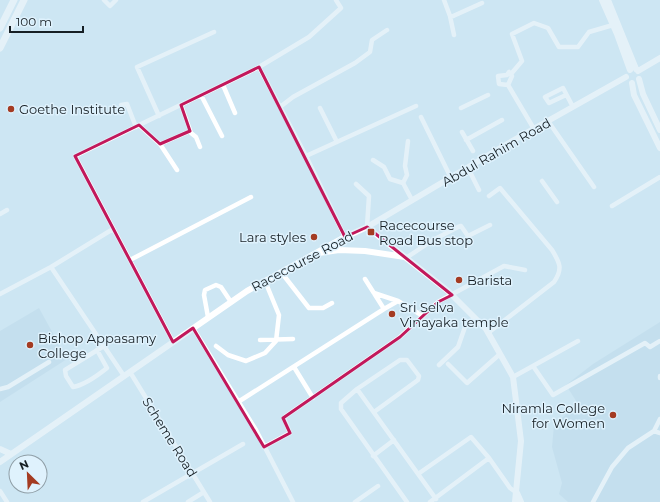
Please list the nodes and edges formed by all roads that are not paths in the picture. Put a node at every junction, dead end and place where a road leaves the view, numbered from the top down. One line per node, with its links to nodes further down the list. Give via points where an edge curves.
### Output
1 (14, 0): 12 (main road)
2 (24, 0): 16 (main road)
3 (104, 0): 4 (street, via 110,6)
4 (116, 0)
5 (336, 0): 18 (street, via 341,8 309,38)
6 (444, 0): 10 (street)
7 (602, 0): 11 (street)
8 (608, 0): 19 (street)
9 (482, 3): 10 (street)
10 (451, 17): 15 (street)
11 (613, 25): 19 (street); 20 (street, via 589,32 578,47 559,47 548,28 534,23 512,34 522,61)
12 (0, 28)
13 (387, 30): 32 (street, via 372,40 370,52 355,63 293,97)
14 (214, 32): 37 (street, via 137,67)
15 (454, 35)
16 (0, 48)
17 (660, 58): 19 (street)
18 (259, 67): 25 (street); 32 (street)
19 (635, 70): 21 (street); 22 (street)
20 (511, 74): 24 (street); 24 (street, via 508,72 507,75 498,76 499,84)
21 (626, 77): 23 (street); 33 (street, Abdul Rahim Road)
22 (640, 79): 23 (street); 43 (street, via 643,94)
23 (632, 83): 52 (street, via 634,95)
24 (508, 84): 42 (street)
25 (223, 85): 26 (street); 36 (street)
26 (201, 95): 30 (street); 46 (street)
27 (488, 95): 35 (street)
28 (566, 95): 33 (street)
29 (121, 105): 41 (street, via 127,104)
30 (181, 105): 37 (street); 44 (street)
31 (416, 106): 49 (street)
32 (280, 107): 54 (street)
33 (573, 107): 40 (street, Abdul Rahim Road)
34 (320, 108): 49 (street)
35 (461, 108)
36 (235, 113)
37 (159, 116): 41 (street)
38 (421, 117): 59 (street)
39 (502, 120): 47 (street)
40 (548, 122): 42 (street, Abdul Rahim Road); 63 (street)
41 (137, 126): 50 (street); 74 (street, via 75,156)
42 (534, 129): 56 (street, Abdul Rahim Road)
43 (660, 130)
44 (190, 131): 50 (street); 51 (street)
45 (462, 132): 47 (street)
46 (222, 136)
47 (466, 140): 53 (street)
48 (408, 141): 61 (street, via 405,166 407,175)
49 (337, 142): 54 (street)
50 (160, 144): 57 (street)
51 (200, 147)
52 (660, 148)
53 (473, 152)
54 (306, 156): 75 (street)
55 (373, 160): 61 (street, via 384,167 390,179)
56 (468, 168): 59 (street, Abdul Rahim Road); 64 (street)
57 (177, 170)
58 (660, 177): 69 (street)
59 (451, 178): 67 (street, Abdul Rahim Road)
60 (542, 182): 68 (street)
61 (403, 183): 67 (street)
62 (356, 184): 73 (street, via 369,196)
63 (594, 188)
64 (479, 190)
65 (489, 196): 95 (street, via 500,188 552,250 560,268 554,282)
66 (250, 198): 78 (street)
67 (412, 200): 73 (street, Abdul Rahim Road)
68 (557, 202)
69 (612, 206)
70 (7, 210): 71 (street)
71 (0, 214)
72 (490, 225): 77 (street, via 468,236 461,226 458,227)
73 (367, 228): 75 (street, Racecourse Road); 77 (street, Racecourse Road)
74 (113, 229): 78 (street); 79 (street)
75 (345, 237): 76 (street, Racecourse Road)
76 (315, 254): 77 (street, via 339,250 365,251); 81 (street, Racecourse Road)
77 (406, 258): 86 (street, Racecourse Road)
78 (130, 260): 101 (street)
79 (51, 267): 85 (street); 102 (street)
80 (525, 270): 86 (street, via 504,266)
81 (281, 272): 83 (street, Racecourse Road); 89 (street, via 309,308 323,308)
82 (365, 279): 84 (street)
83 (265, 281): 88 (street, Racecourse Road); 98 (street, via 278,315)
84 (374, 293): 87 (street); 90 (street)
85 (0, 294)
86 (452, 295): 91 (street, via 438,302); 93 (street, Racecourse Road)
87 (398, 301): 90 (street); 91 (street)
88 (231, 302): 92 (street, Racecourse Road); 92 (street, via 221,287 205,290)
89 (332, 303)
90 (384, 309): 110 (street)
91 (423, 316): 116 (street, via 400,337)
92 (208, 317): 94 (street, Racecourse Road)
93 (475, 318): 95 (street, Racecourse Road); 108 (street, via 465,327 458,347)
94 (193, 328): 101 (street, Racecourse Road); 117 (street)
95 (488, 333): 105 (street, Racecourse Road)
96 (293, 339): 98 (street)
97 (260, 340): 98 (street)
98 (276, 340): 103 (street, via 265,353 246,361 228,355)
99 (578, 341): 109 (street)
100 (660, 341): 109 (street, via 650,347 645,343 553,396)
101 (173, 342): 111 (street, Racecourse Road)
102 (104, 346): 104 (street); 112 (street)
103 (216, 346)
104 (97, 350): 104 (street, via 65,370 72,387 107,368)
105 (500, 354): 107 (street, via 467,383); 113 (street, Racecourse Road)
106 (49, 362): 114 (street, via 8,387)
107 (448, 364)
108 (439, 365)
109 (533, 366): 113 (street)
110 (294, 367): 116 (street); 117 (street)
111 (130, 372): 112 (street, Racecourse Road); 129 (street, Scheme Road)
112 (124, 376): 126 (street, Racecourse Road)
113 (513, 377): 134 (street, Racecourse Road, via 521,441)
114 (0, 389)
115 (357, 389): 118 (street); 118 (street, via 400,360 407,360 419,376 418,380); 127 (street, via 340,403 341,409)
116 (313, 398): 124 (street, via 284,418 290,434)
117 (238, 402): 124 (street)
118 (374, 412): 122 (street)
119 (660, 419): 120 (street)
120 (654, 431): 121 (street); 146 (street, via 628,448 612,466)
121 (660, 433)
122 (394, 440): 127 (street); 130 (street)
123 (243, 444): 129 (street)
124 (264, 447): 140 (street)
125 (0, 449): 126 (street)
126 (11, 454)
127 (373, 456): 142 (street)
128 (489, 458): 130 (street, via 471,436); 134 (street); 135 (street)
129 (193, 473): 133 (street, Scheme Road); 137 (street)
130 (418, 474): 135 (street)
131 (378, 486): 141 (street)
132 (0, 491): 136 (street)
133 (204, 492): 138 (street); 139 (street, Scheme Road)
134 (516, 493): 144 (street, Racecourse Road); 145 (street)
135 (436, 498): 143 (street)
136 (7, 502)
137 (143, 502)
138 (188, 502)
139 (210, 502)
140 (293, 502)
141 (354, 502)
142 (406, 502)
143 (430, 502)
144 (515, 502)
145 (521, 502)
146 (593, 502)

